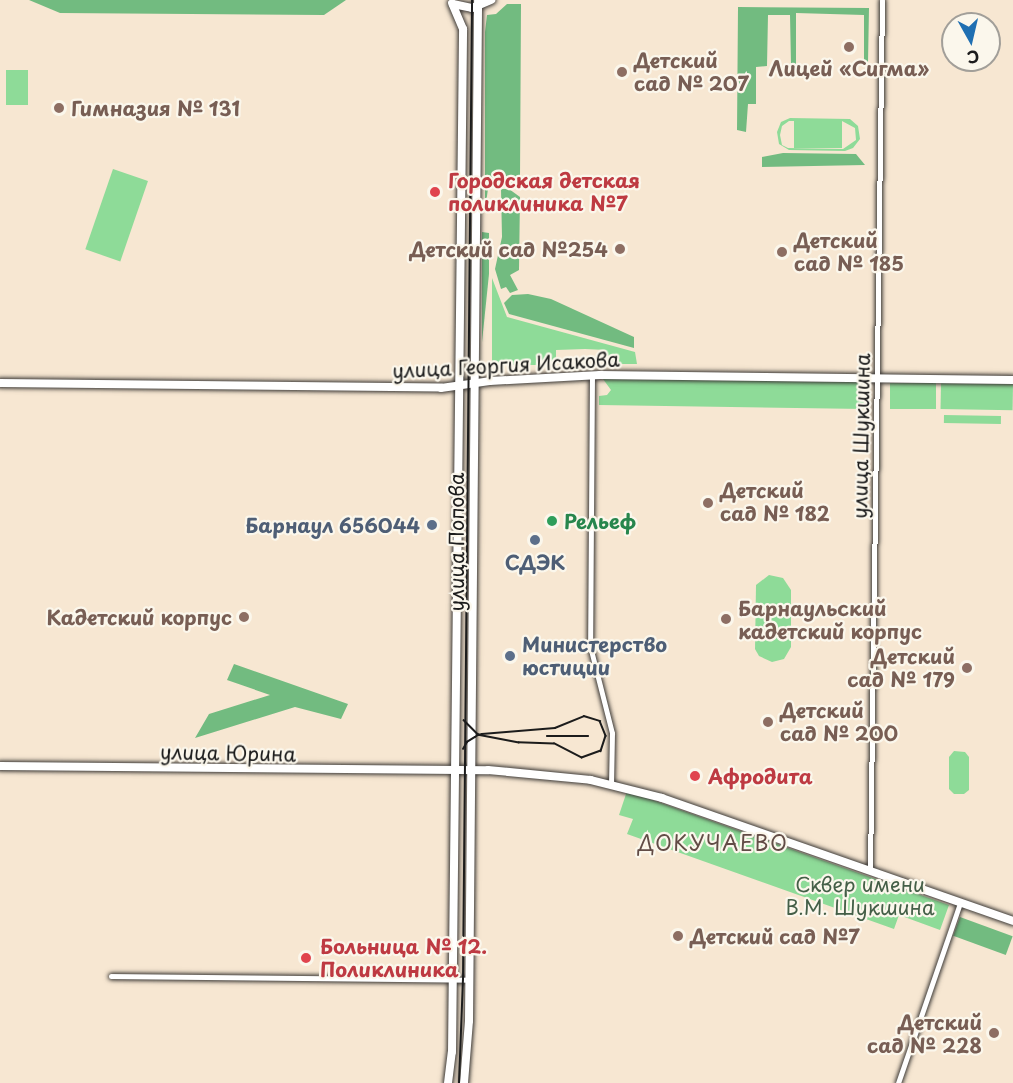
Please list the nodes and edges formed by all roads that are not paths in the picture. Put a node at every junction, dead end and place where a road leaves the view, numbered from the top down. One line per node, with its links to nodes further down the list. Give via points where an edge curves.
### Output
1 (490, 0): 4 (main road)
2 (882, 0): 6 (street, улица Шукшина)
3 (450, 1): 4 (main road, via 460,8); 10 (main road, улица Попова, via 463,29)
4 (478, 3): 9 (main road, улица Попова)
5 (592, 375): 6 (main road, улица Георгия Исакова); 9 (main road, улица Георгия Исакова); 16 (street, via 590,646 612,733)
6 (877, 378): 7 (main road, улица Георгия Исакова); 17 (street, улица Шукшина)
7 (1013, 380)
8 (0, 383): 10 (main road, улица Георгия Исакова)
9 (474, 384): 10 (main road, улица Георгия Исакова); 11 (main road, улица Попова)
10 (459, 387): 12 (main road, улица Попова)
11 (473, 624): 12 (main road); 15 (main road, улица Попова)
12 (457, 625): 14 (main road, улица Попова)
13 (0, 766): 14 (main road, улица Юрина)
14 (456, 770): 15 (main road, улица Юрина); 21 (main road, улица Попова)
15 (471, 770): 16 (main road, via 529,772); 22 (main road, улица Попова)
16 (611, 783): 17 (main road)
17 (870, 871): 18 (main road)
18 (960, 903): 19 (main road); 25 (street)
19 (1013, 921)
20 (111, 976): 21 (street)
21 (453, 980): 22 (street); 23 (main road, улица Попова)
22 (469, 980): 24 (main road, улица Попова)
23 (448, 1083)
24 (464, 1083)
25 (898, 1083)

